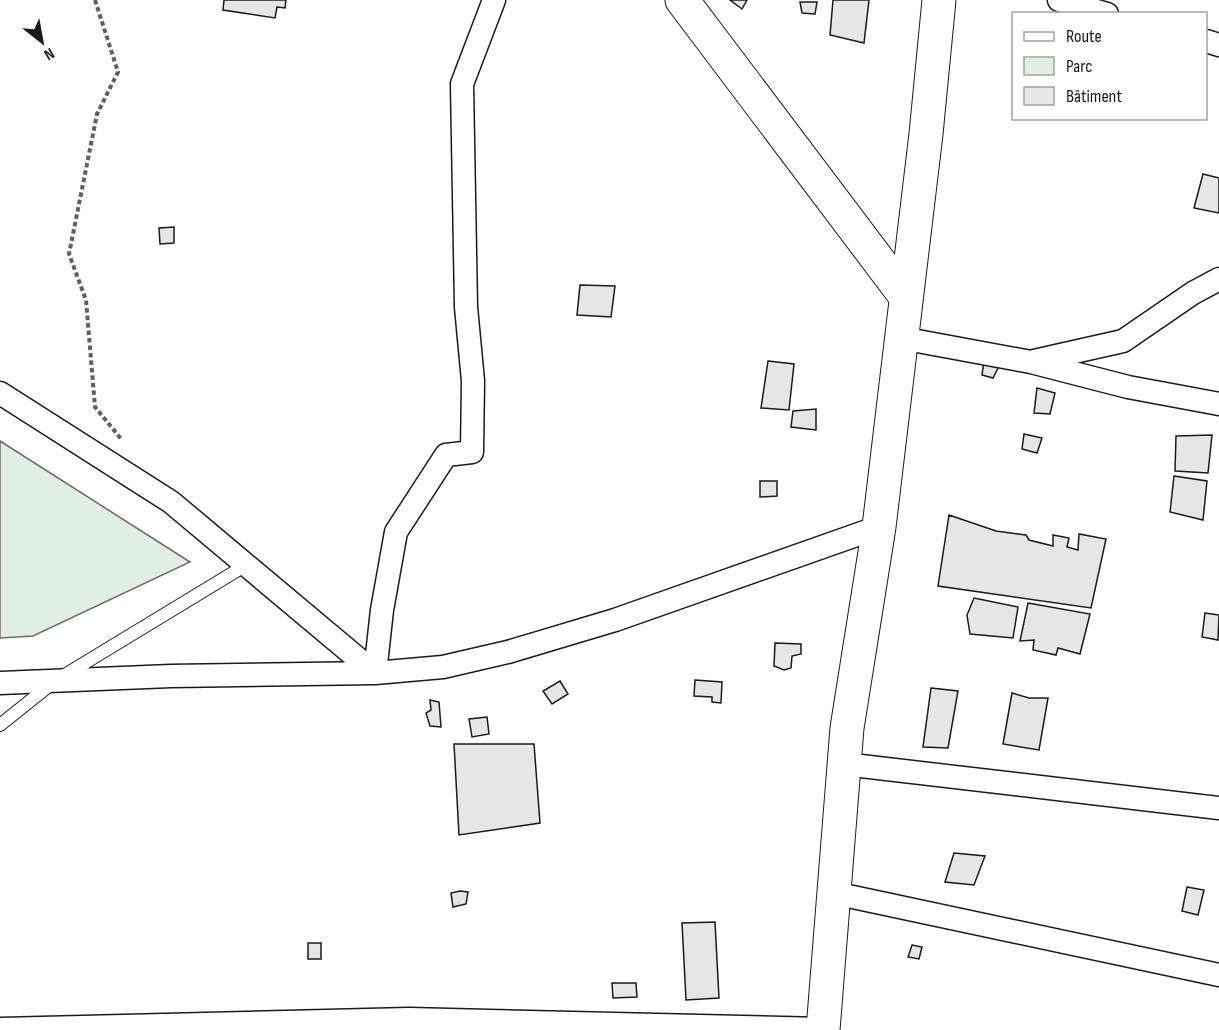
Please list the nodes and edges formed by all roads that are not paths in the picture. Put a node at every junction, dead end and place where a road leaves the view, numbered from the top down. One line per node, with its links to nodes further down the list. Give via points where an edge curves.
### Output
1 (494, 0): 14 (street, via 462,84 472,452 446,455 396,532)
2 (682, 0): 7 (main road)
3 (939, 0): 7 (main road)
4 (1059, 0): 5 (street)
5 (1100, 12)
6 (1219, 279): 9 (street, via 1192,292 1123,340)
7 (906, 297): 8 (main road)
8 (901, 338): 9 (street); 12 (main road)
9 (1031, 362): 11 (street, via 1128,387)
10 (0, 393): 13 (street, via 171,502)
11 (1219, 404)
12 (879, 527): 14 (street, via 615,620 508,652 443,667); 18 (main road)
13 (246, 565): 14 (street); 15 (lane)
14 (375, 673): 15 (street)
15 (55, 681): 16 (street); 17 (lane)
16 (0, 683)
17 (0, 725)
18 (844, 764): 19 (street); 20 (main road)
19 (1219, 808)
20 (834, 893): 21 (street); 25 (main road)
21 (1219, 975)
22 (272, 1026): 23 (street); 25 (street, via 409,1019)
23 (124, 1028): 24 (street)
24 (0, 1029)
25 (823, 1030)

